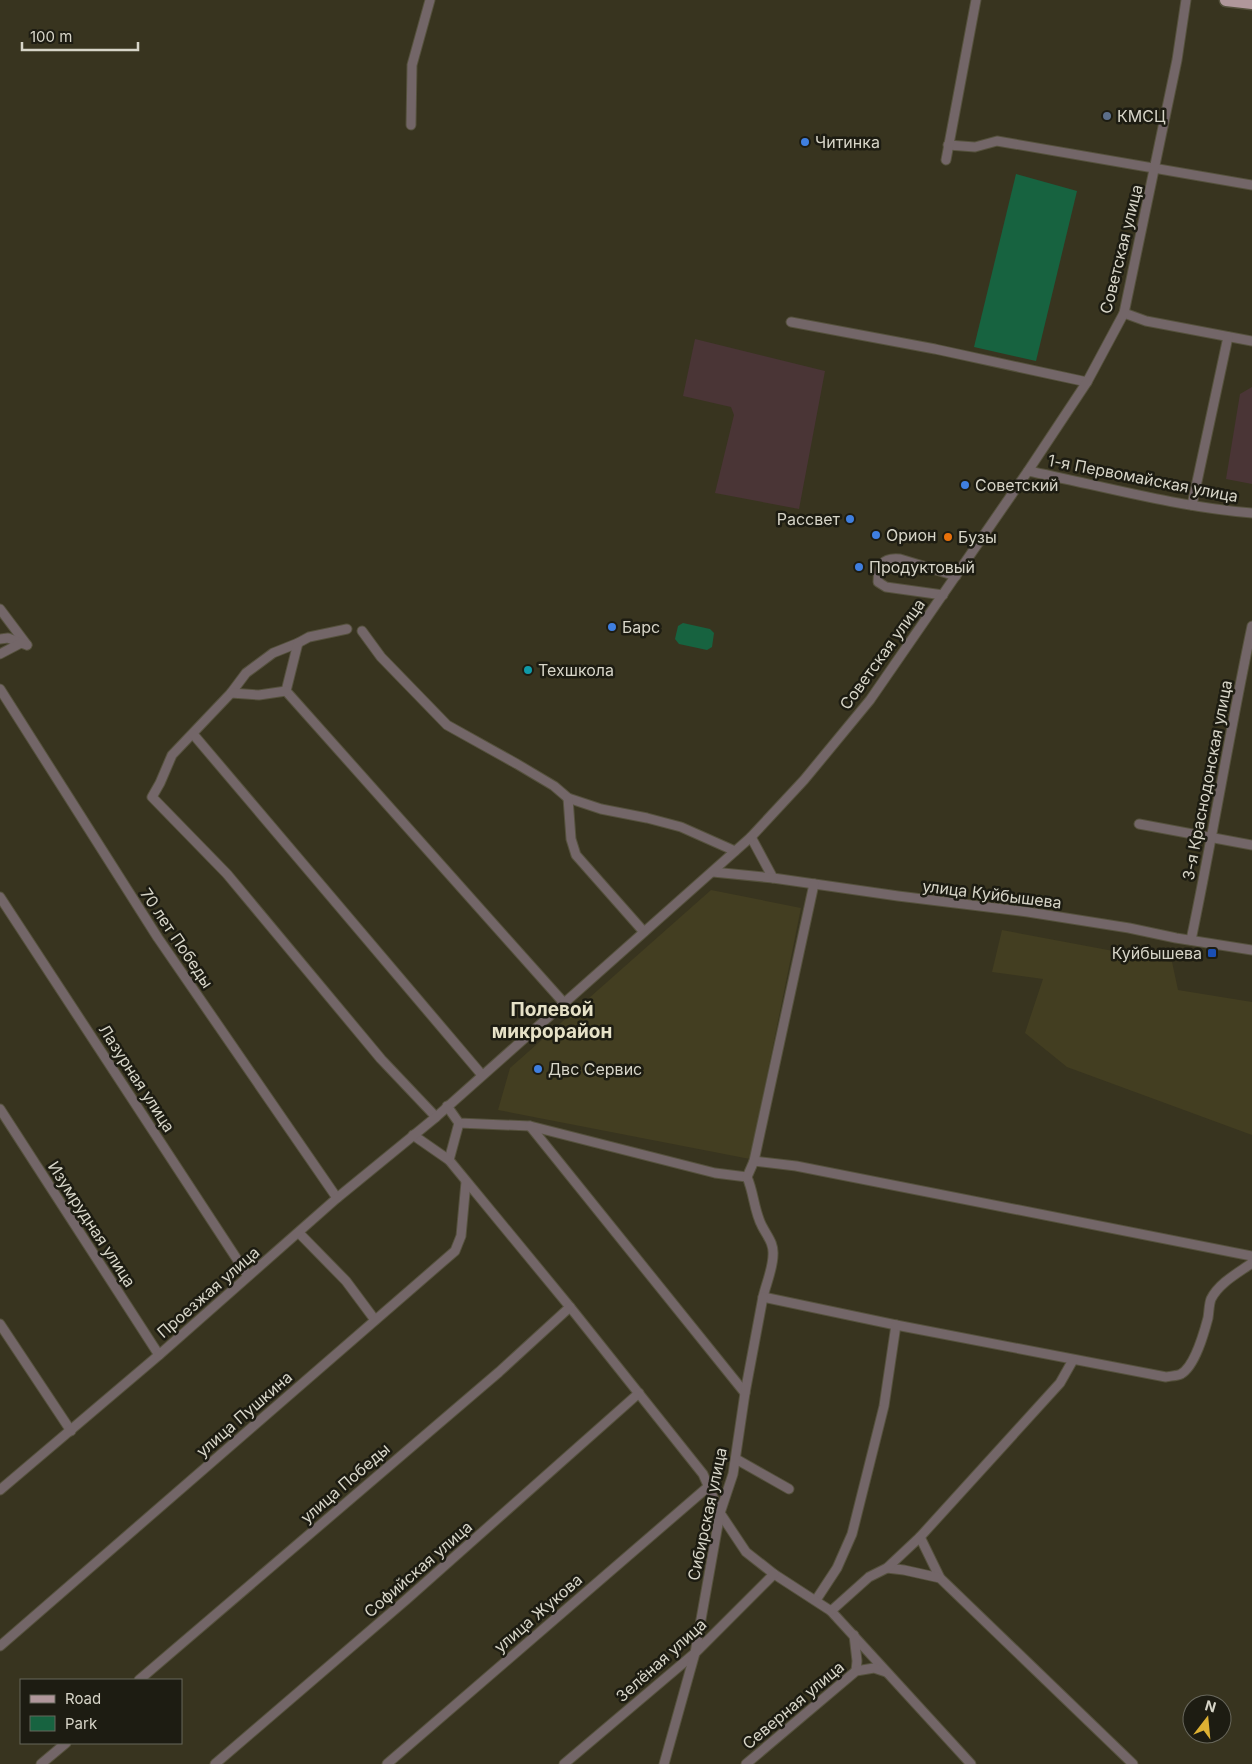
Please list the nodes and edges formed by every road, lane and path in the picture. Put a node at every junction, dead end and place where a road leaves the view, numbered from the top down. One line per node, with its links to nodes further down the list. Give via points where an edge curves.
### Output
1 (430, 0): 6 (street, via 412,65)
2 (976, 0): 7 (street)
3 (1186, 0): 9 (street, Советская улица)
4 (1226, 0): 5 (main road)
5 (1252, 3)
6 (411, 125)
7 (948, 144): 8 (street); 9 (street, via 975,147 997,141)
8 (946, 160)
9 (1155, 169): 10 (street); 11 (street, Советская улица)
10 (1252, 185)
11 (1124, 313): 13 (street, via 1146,321); 15 (street, Советская улица)
12 (791, 322): 15 (street)
13 (1228, 337): 14 (street); 17 (street)
14 (1252, 341)
15 (1087, 382): 16 (street, Советская улица)
16 (1028, 471): 17 (street, 1-я Первомайская улица); 19 (street, Советская улица)
17 (1192, 505): 18 (street, 1-я Первомайская улица)
18 (1252, 513)
19 (956, 576): 20 (street, Советская улица); 20 (street, via 900,558 890,558 878,571 878,582 886,587)
20 (943, 595): 35 (street, Советская улица, via 870,700 804,780)
21 (0, 609): 27 (street)
22 (1252, 626): 36 (street, 3-я Краснодонская улица)
23 (347, 629): 26 (street, via 309,637)
24 (362, 632): 33 (street, via 381,657 447,725 554,786)
25 (0, 639): 27 (street, via 8,638)
26 (298, 643): 30 (street); 31 (street, via 273,653 246,673)
27 (24, 644): 28 (street)
28 (0, 654)
29 (0, 689): 58 (street, 70 лет Победы, via 158,938)
30 (286, 691): 31 (street, via 259,695); 46 (street)
31 (232, 693): 32 (street)
32 (192, 734): 47 (street); 50 (street, via 172,754 152,797 226,874 381,1059)
33 (568, 798): 38 (street, via 600,809 681,827); 43 (street, via 571,839 576,855)
34 (1140, 824): 36 (street)
35 (751, 837): 38 (street, Советская улица); 40 (street)
36 (1212, 838): 37 (street); 44 (street, 3-я Краснодонская улица)
37 (1252, 845)
38 (735, 851): 39 (street, Советская улица)
39 (713, 872): 40 (street, улица Куйбышева); 43 (street, Советская улица)
40 (774, 878): 41 (street, улица Куйбышева)
41 (814, 884): 44 (street, улица Куйбышева, via 1028,912); 55 (street)
42 (0, 897): 62 (street, Лазурная улица)
43 (644, 932): 46 (street, Советская улица)
44 (1191, 940): 45 (street, улица Куйбышева)
45 (1252, 950)
46 (564, 1003): 47 (street, Советская улица)
47 (482, 1075): 48 (street, Советская улица)
48 (447, 1106): 50 (street, Советская улица); 51 (street)
49 (0, 1109): 68 (street, Изумрудная улица)
50 (436, 1117): 53 (street, Проезжая улица)
51 (459, 1122): 52 (street); 54 (street)
52 (530, 1126): 56 (street, via 715,1173); 71 (street)
53 (413, 1135): 54 (street); 58 (street, Проезжая улица)
54 (448, 1160): 57 (street)
55 (754, 1161): 56 (street); 60 (street, via 796,1166)
56 (747, 1177): 63 (street, Сибирская улица, via 756,1212 771,1239 774,1254)
57 (466, 1182): 64 (street); 65 (street, улица Пушкина, via 461,1236 455,1251)
58 (337, 1198): 59 (street, Проезжая улица)
59 (299, 1233): 62 (street, Проезжая улица); 65 (street, via 346,1281)
60 (1252, 1256)
61 (1252, 1263): 69 (street, via 1223,1284 1211,1299 1200,1344 1192,1361 1180,1374 1166,1377)
62 (248, 1276): 68 (street, Проезжая улица)
63 (763, 1297): 67 (street); 71 (street, Сибирская улица)
64 (570, 1308): 70 (street); 89 (street, улица Победы)
65 (375, 1320): 85 (street, улица Пушкина)
66 (0, 1324): 72 (street)
67 (896, 1325): 69 (street); 82 (street, via 884,1406 854,1525 837,1568)
68 (159, 1355): 72 (street, Проезжая улица)
69 (1073, 1360): 78 (street, via 1060,1383)
70 (639, 1393): 74 (street); 92 (street, Софийская улица)
71 (745, 1393): 73 (street, Сибирская улица)
72 (71, 1431): 76 (street, Проезжая улица)
73 (736, 1459): 75 (street); 77 (street, Сибирская улица)
74 (709, 1486): 77 (street); 93 (street, улица Жукова)
75 (789, 1489)
76 (0, 1490)
77 (720, 1513): 80 (street, via 746,1552); 86 (street, Сибирская улица)
78 (920, 1538): 79 (street); 81 (street)
79 (887, 1568): 81 (street); 83 (street, via 869,1576)
80 (774, 1574): 82 (street); 86 (street, Зелёная улица)
81 (940, 1578): 98 (street)
82 (816, 1600): 83 (street)
83 (831, 1611): 84 (street)
84 (854, 1635): 87 (street); 88 (street)
85 (0, 1646)
86 (695, 1653): 94 (street, Зелёная улица); 95 (street, Сибирская улица)
87 (856, 1671): 88 (street, Северная улица, via 874,1668); 96 (street, Северная улица)
88 (888, 1672): 97 (street)
89 (139, 1679)
90 (65, 1744): 91 (street)
91 (41, 1764)
92 (215, 1764)
93 (387, 1764)
94 (564, 1764)
95 (664, 1764)
96 (746, 1764)
97 (971, 1764)
98 (1132, 1764)

